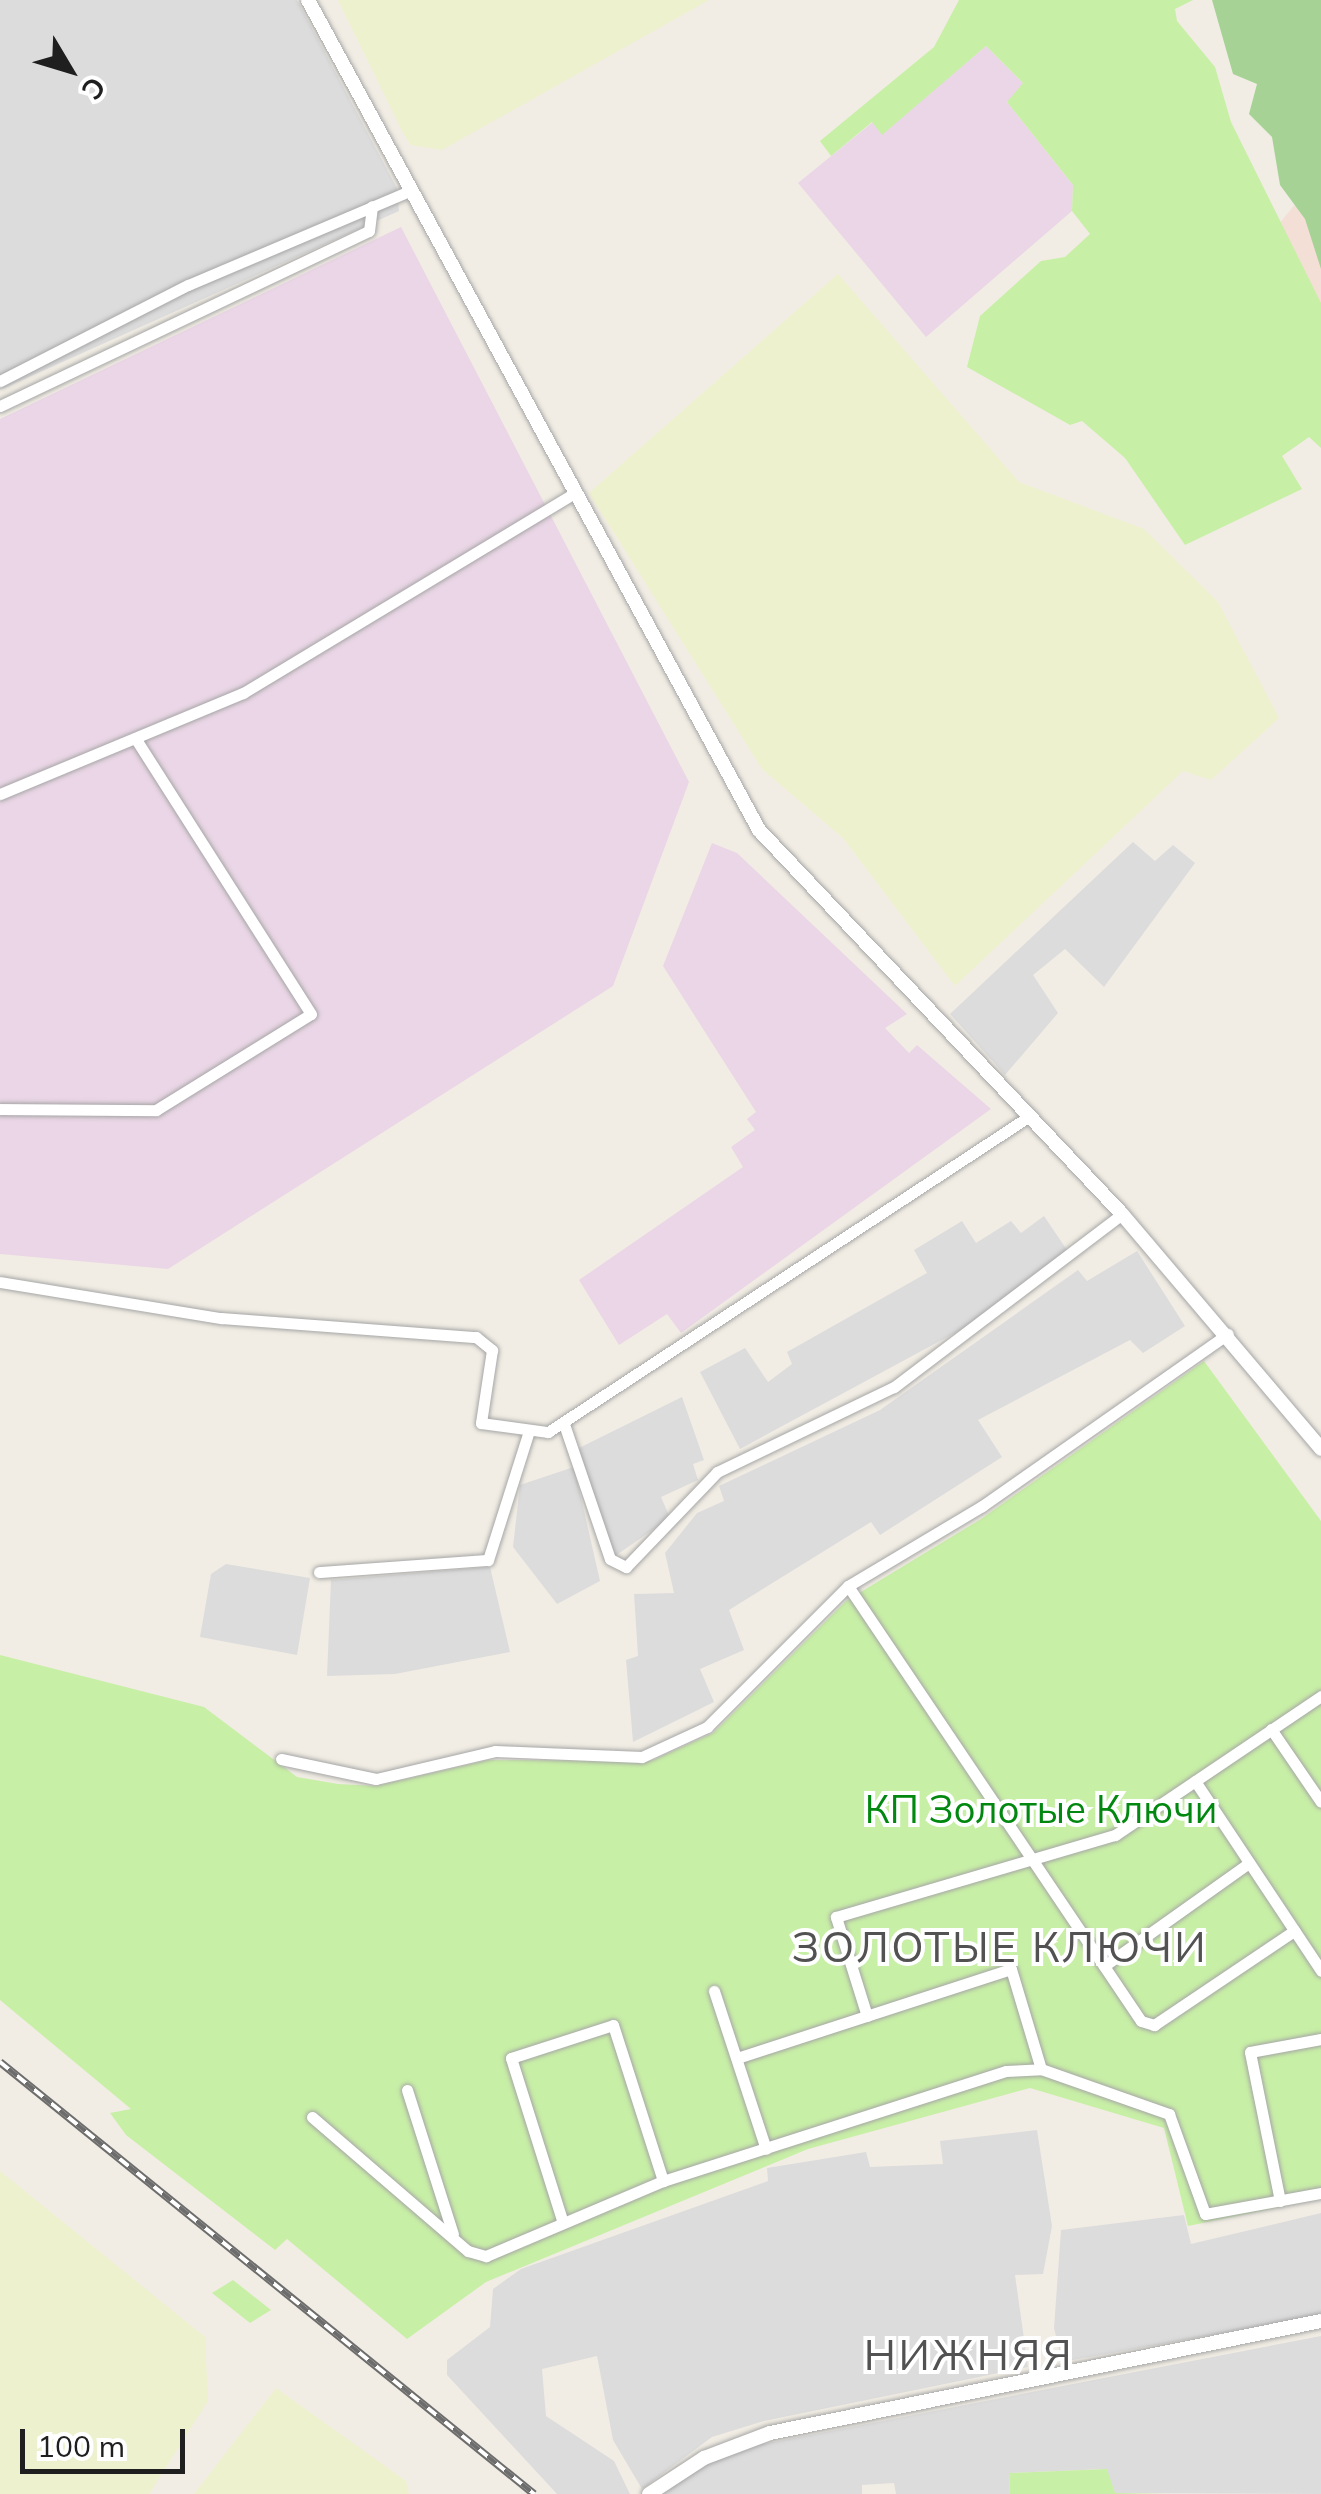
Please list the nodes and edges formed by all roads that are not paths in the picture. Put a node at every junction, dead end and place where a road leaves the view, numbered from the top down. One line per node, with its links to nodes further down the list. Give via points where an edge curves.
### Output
1 (308, 0): 2 (street)
2 (407, 192): 3 (street); 6 (street)
3 (372, 206): 4 (street); 5 (street, via 368,230)
4 (0, 381)
5 (0, 406)
6 (570, 496): 7 (street, via 243,693); 10 (street, via 758,830)
7 (136, 738): 8 (street); 9 (street, via 311,1014 156,1110)
8 (0, 794)
9 (0, 1109)
10 (1028, 1117): 11 (street); 14 (street)
11 (1122, 1214): 13 (street); 14 (street, via 894,1387 717,1472 626,1568 610,1559)
12 (0, 1282): 15 (street, via 221,1318 476,1337 492,1350 482,1424)
13 (1228, 1334): 16 (street); 18 (street, via 982,1506)
14 (565, 1427): 15 (street)
15 (529, 1431): 17 (street, via 488,1560)
16 (1321, 1449)
17 (319, 1572)
18 (848, 1586): 21 (street, via 706,1727 642,1757 495,1751 376,1779); 24 (street)
19 (1321, 1696): 20 (street)
20 (1271, 1728): 22 (street); 23 (street)
21 (281, 1759)
22 (1194, 1781): 24 (street, via 1115,1835); 25 (street)
23 (1321, 1802)
24 (1032, 1861): 27 (street); 30 (street, via 836,1917)
25 (1249, 1863): 26 (street); 27 (street)
26 (1294, 1930): 27 (street, via 1154,2025); 28 (street)
27 (1104, 1966)
28 (1321, 1971)
29 (714, 1991): 32 (street)
30 (868, 2016): 32 (street); 33 (street, via 1011,1970)
31 (1321, 2039): 39 (street, via 1250,2052)
32 (737, 2058): 36 (street)
33 (1041, 2070): 36 (street, via 1006,2071); 39 (street, via 1170,2114 1205,2214)
34 (407, 2090): 41 (street)
35 (312, 2117): 41 (street)
36 (766, 2149): 37 (street)
37 (663, 2181): 40 (street); 40 (street, via 613,2025 511,2058)
38 (1321, 2192): 39 (street)
39 (1280, 2201)
40 (563, 2222): 41 (street, via 486,2256)
41 (453, 2234)
42 (1321, 2321): 43 (street, via 770,2433 704,2458)
43 (650, 2494)

